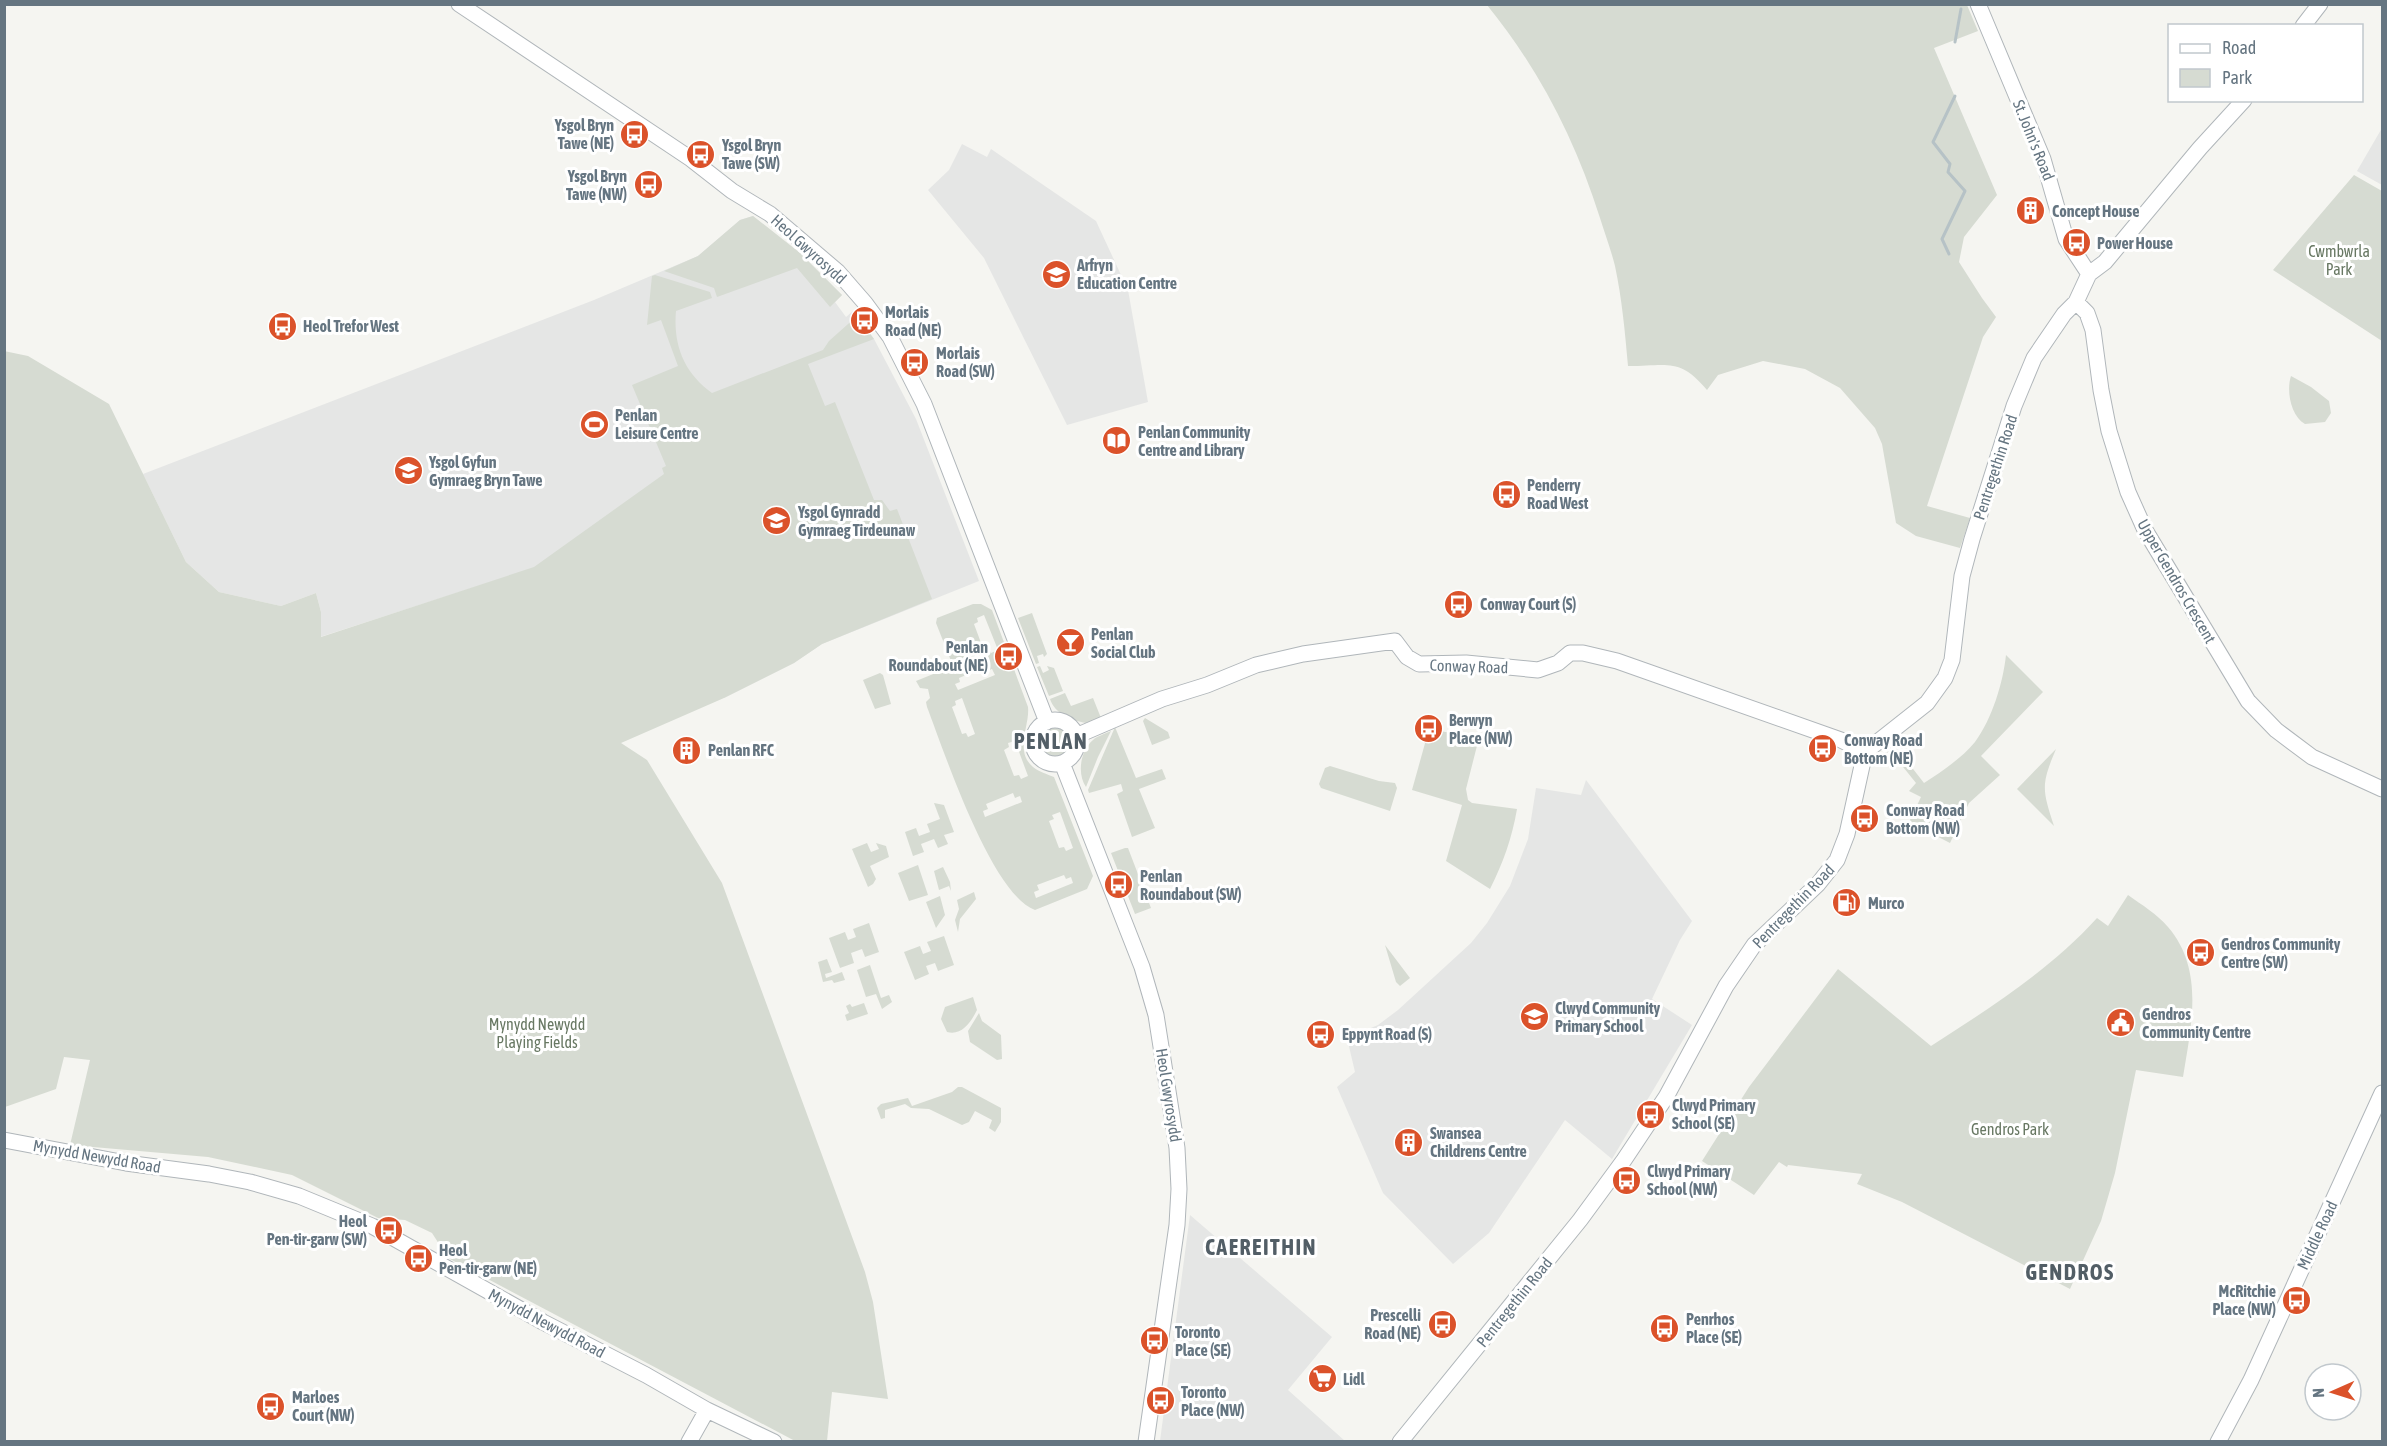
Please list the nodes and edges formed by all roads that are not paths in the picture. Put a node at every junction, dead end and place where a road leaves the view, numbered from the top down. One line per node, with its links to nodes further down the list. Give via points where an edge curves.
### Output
1 (459, 4): 8 (street, Heol Gwyrosydd, via 770,214 838,272 865,303 890,337 924,404)
2 (1978, 4): 6 (street, St. John's Road, via 2043,159 2066,239)
3 (2320, 4): 4 (street)
4 (2305, 24)
5 (2242, 102): 6 (street, Pentregethin Road, via 2105,262)
6 (2090, 274): 7 (street, Pentregethin Road)
7 (2076, 302): 10 (street, Pentregethin Road, via 2034,358 2014,406 1962,576 1952,660 1945,678 1928,703); 12 (street, Upper Gendros Crescent, via 2087,313 2093,330 2109,431 2128,492 2145,530 2248,701 2276,730 2312,757)
8 (1047, 722): 9 (street, via 1062,722); 11 (street, via 1034,738 1036,752 1046,762)
9 (1076, 736): 10 (street, Conway Road, via 1256,665 1395,641 1407,657 1419,664 1466,663 1538,670 1570,653 1594,656 1841,740); 11 (street, via 1074,754)
10 (1864, 752): 19 (street, Pentregethin Road, via 1847,834 1837,860 1818,884 1754,945 1624,1160)
11 (1062, 763): 18 (street, Heol Gwyrosydd, via 1145,977 1156,1015 1177,1148 1177,1225)
12 (2382, 789)
13 (2382, 1094): 20 (street, Middle Road, via 2251,1380)
14 (4, 1140): 15 (street, Mynydd Newydd Road, via 209,1174 299,1196 372,1226)
15 (707, 1410): 16 (street); 17 (street, Mynydd Newydd Road)
16 (689, 1442)
17 (774, 1442)
18 (1146, 1442)
19 (1400, 1442)
20 (2218, 1442)

